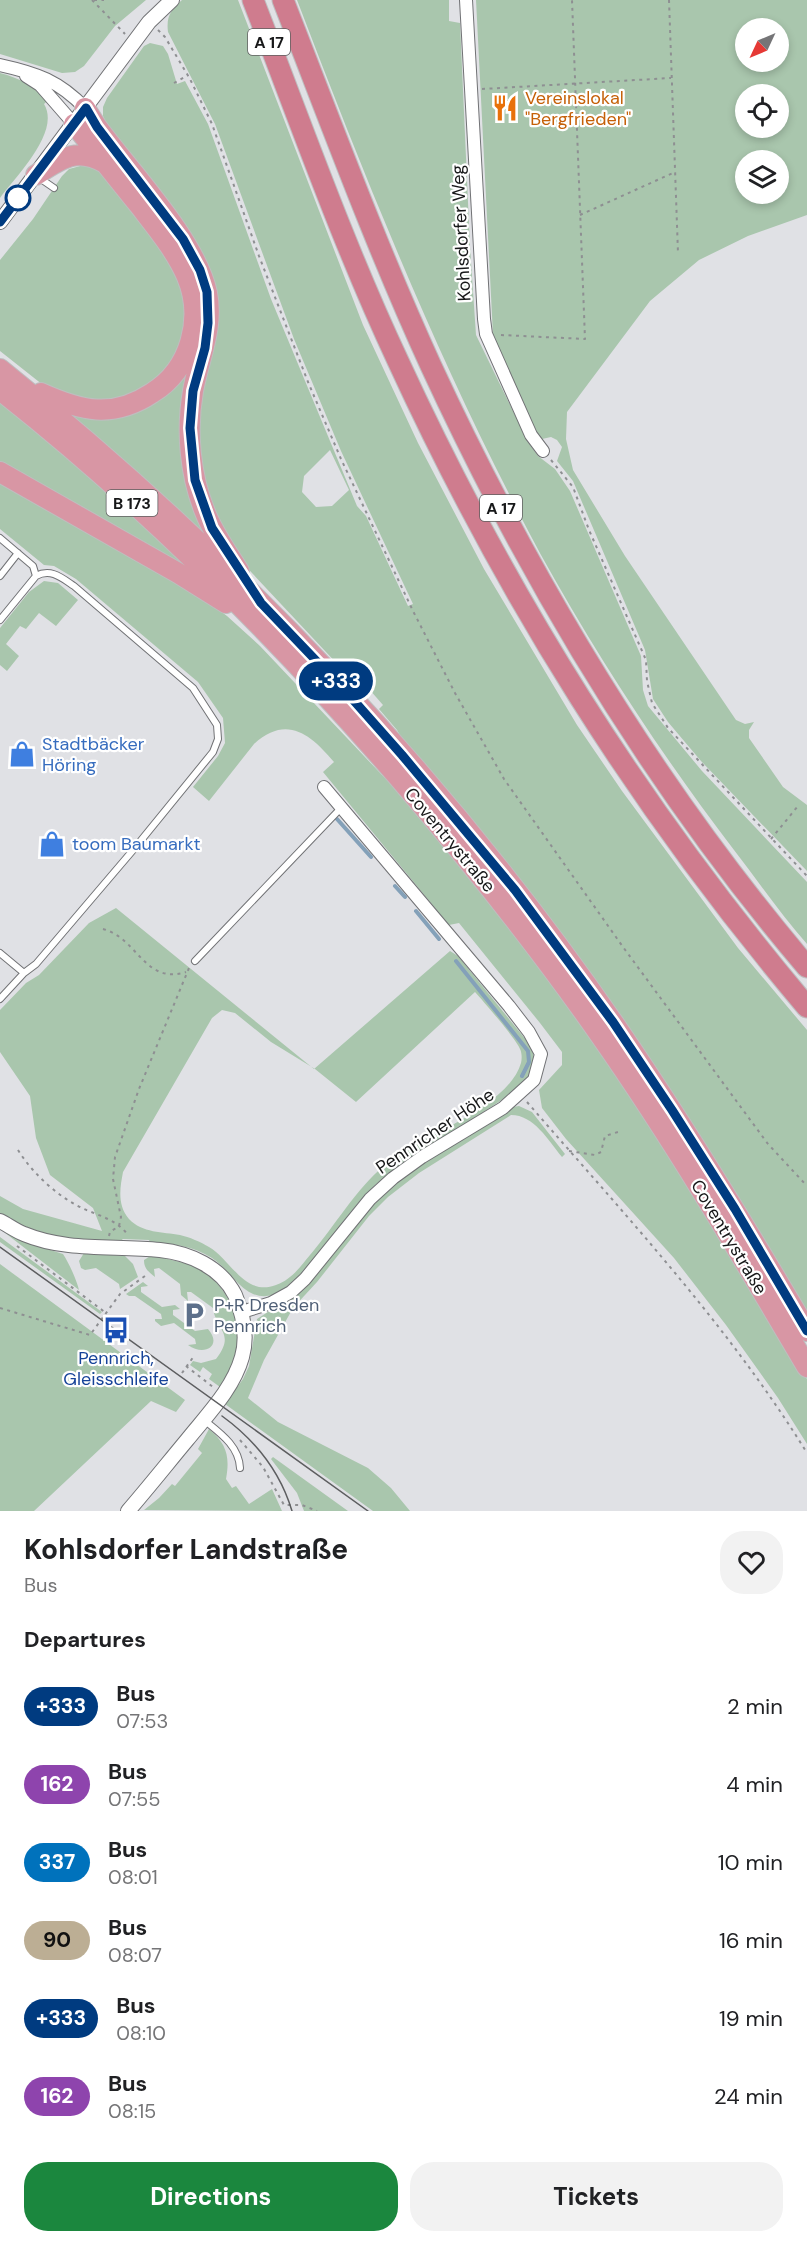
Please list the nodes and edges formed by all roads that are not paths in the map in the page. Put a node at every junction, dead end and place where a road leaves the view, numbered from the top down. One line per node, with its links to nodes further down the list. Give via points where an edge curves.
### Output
1 (172, 0): 6 (street, via 149,22)
2 (253, 0): 30 (highway, A 17, via 322,181 396,358 500,564 569,683 657,814)
3 (283, 0): 27 (highway, A 17, via 430,365 528,559 605,688 671,788)
4 (466, 0): 14 (street, Kohlsdorfer Weg, via 486,334 531,435)
5 (6, 66): 6 (street, via 32,72 69,91); 7 (street, via 40,85)
6 (86, 108): 7 (street); 20 (highway, via 183,239 200,270 207,292 208,323 191,413 195,480 212,528)
7 (74, 124): 8 (highway); 9 (street)
8 (105, 163): 9 (highway, via 76,154); 13 (highway, via 156,228 187,277 195,306 188,349 166,382 142,400 123,407 84,409)
9 (36, 175): 10 (lane); 11 (street)
10 (54, 188)
11 (0, 222)
12 (0, 369): 13 (highway, B 173)
13 (9, 387): 20 (highway, B 173, via 157,503); 22 (highway, Coventrystraße / B 173)
14 (543, 451)
15 (0, 472): 22 (highway)
16 (0, 538): 17 (lane)
17 (18, 553): 18 (lane); 19 (lane, via 33,566)
18 (0, 576)
19 (36, 576): 21 (lane); 28 (lane, via 45,572 55,574 74,586 193,688 218,725 218,739 213,752 134,849 36,964)
20 (261, 603): 33 (highway, B 173, via 402,755 515,890 613,1022 672,1110)
21 (0, 620)
22 (258, 623): 34 (highway, Coventrystraße / B 173, via 336,705 503,903 599,1034 689,1170)
23 (324, 787): 24 (street, Pennricher Höhe)
24 (342, 807): 26 (lane); 32 (street, Pennricher Höhe, via 529,1032 540,1054 534,1080 503,1108 393,1178 291,1292)
25 (0, 954): 28 (lane)
26 (195, 961)
27 (807, 967)
28 (24, 973): 29 (lane)
29 (0, 999)
30 (807, 1007)
31 (0, 1221): 32 (street, via 24,1234 72,1246 161,1250 184,1255 219,1274 232,1289)
32 (242, 1312): 35 (street, via 243,1356 235,1376)
33 (807, 1331)
34 (807, 1367)
35 (204, 1420): 36 (lane, via 229,1441 240,1457); 37 (street)
36 (240, 1468)
37 (128, 1511)

